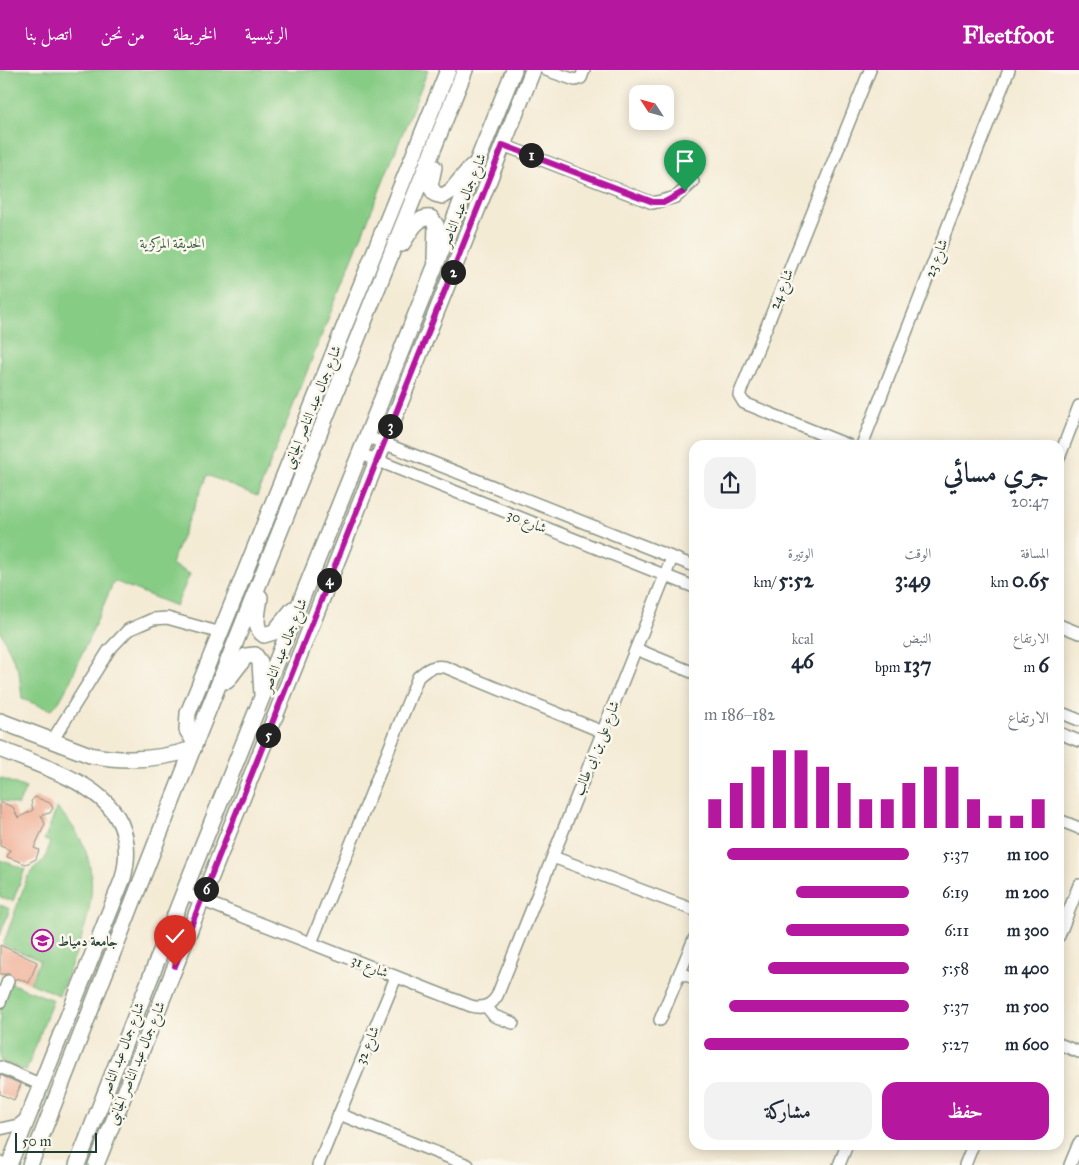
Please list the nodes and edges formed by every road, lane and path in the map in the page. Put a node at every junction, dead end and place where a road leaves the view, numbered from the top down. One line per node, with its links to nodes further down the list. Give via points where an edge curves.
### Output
1 (448, 70): 16 (main road, شارع جمال عبد الناصر الجانبى)
2 (466, 70): 9 (main road)
3 (514, 70): 11 (main road, شارع جمال عبد الناصر)
4 (533, 70): 10 (main road, شارع جمال عبد الناصر الجانبى)
5 (546, 70): 6 (street, via 575,80 581,78)
6 (584, 70)
7 (870, 70): 18 (street, شارع 24, via 739,396 744,403)
8 (1009, 70): 19 (street, شارع 23)
9 (442, 128): 11 (main road, via 430,186 434,194 448,194); 13 (main road)
10 (503, 145): 12 (street, via 653,202 676,198); 21 (main road, شارع جمال عبد الناصر الجانبى)
11 (480, 157): 14 (main road, شارع جمال عبد الناصر)
12 (693, 182)
13 (387, 264): 14 (main road, via 418,221 426,217 436,225); 20 (main road)
14 (435, 270): 17 (main road, شارع جمال عبد الناصر)
15 (1079, 406): 22 (street)
16 (300, 436): 20 (main road); 32 (main road, شارع جمال عبد الناصر الجانبى)
17 (368, 436): 21 (street, شارع 30); 23 (main road, شارع جمال عبد الناصر)
18 (836, 440)
19 (864, 440)
20 (316, 442): 27 (main road)
21 (383, 443): 24 (main road, شارع جمال عبد الناصر الجانبى); 25 (street, شارع 30)
22 (1064, 445)
23 (361, 454): 24 (street, شارع 30); 30 (main road, شارع جمال عبد الناصر)
24 (376, 460): 28 (street, شارع 30); 53 (main road, شارع جمال عبد الناصر الجانبى)
25 (672, 558): 26 (street, شارع 30); 28 (street, شارع على بن ابى طالب)
26 (689, 564)
27 (263, 575): 30 (main road, via 257,624 262,634 274,632); 36 (main road)
28 (665, 576): 29 (street, شارع 30); 34 (street, شارع على بن ابى طالب)
29 (689, 585)
30 (303, 598): 37 (main road, شارع جمال عبد الناصر)
31 (1064, 626): 33 (street)
32 (221, 633): 43 (street, via 167,618 153,619 128,630 109,650); 46 (main road, شارع جمال عبد الناصر الجانبى, via 186,719)
33 (1079, 633)
34 (636, 649): 35 (street); 41 (street, شارع على بن ابى طالب)
35 (689, 671)
36 (214, 697): 37 (main road, via 244,658 252,654 260,662); 46 (main road)
37 (262, 698): 52 (main road, شارع جمال عبد الناصر)
38 (1064, 714): 39 (street)
39 (1079, 720)
40 (4, 723): 43 (main road); 45 (main road)
41 (603, 732): 50 (street, شارع على بن ابى طالب); 56 (street, via 446,667 438,666 424,672 418,677)
42 (1064, 735): 44 (street)
43 (52, 741): 46 (main road, via 90,755 129,760 162,757)
44 (1079, 741)
45 (0, 746)
46 (194, 746): 70 (main road)
47 (0, 749): 69 (main road, via 92,789 115,814 126,845 123,878)
48 (1064, 822): 49 (street)
49 (1079, 828)
50 (553, 857): 54 (street); 63 (street, شارع على بن ابى طالب, via 497,996)
51 (1079, 885): 55 (street)
52 (183, 893): 53 (street, شارع 31); 79 (main road, شارع جمال عبد الناصر)
53 (202, 900): 56 (street, شارع 31); 80 (main road, شارع جمال عبد الناصر الجانبى)
54 (689, 908)
55 (1064, 923)
56 (310, 943): 60 (street, شارع 31)
57 (689, 951): 58 (street)
58 (680, 972): 59 (street); 64 (street)
59 (689, 976)
60 (396, 977): 63 (street, شارع 31, via 471,1006); 71 (street, شارع 32)
61 (8, 981): 62 (street)
62 (0, 1002)
63 (486, 1006): 65 (street, via 498,1018)
64 (660, 1020)
65 (513, 1023)
66 (1064, 1046): 67 (street)
67 (1079, 1052)
68 (0, 1067): 69 (street)
69 (42, 1085): 70 (main road); 72 (main road)
70 (59, 1093): 78 (main road)
71 (339, 1114): 81 (street, شارع 32); 82 (street)
72 (28, 1117): 73 (street, via 18,1125); 77 (main road)
73 (0, 1130)
74 (1079, 1143): 85 (street)
75 (845, 1150): 83 (street)
76 (971, 1150): 84 (street)
77 (9, 1165)
78 (30, 1165)
79 (77, 1165)
80 (96, 1165)
81 (318, 1165)
82 (468, 1165)
83 (839, 1165)
84 (965, 1165)
85 (1070, 1165)

